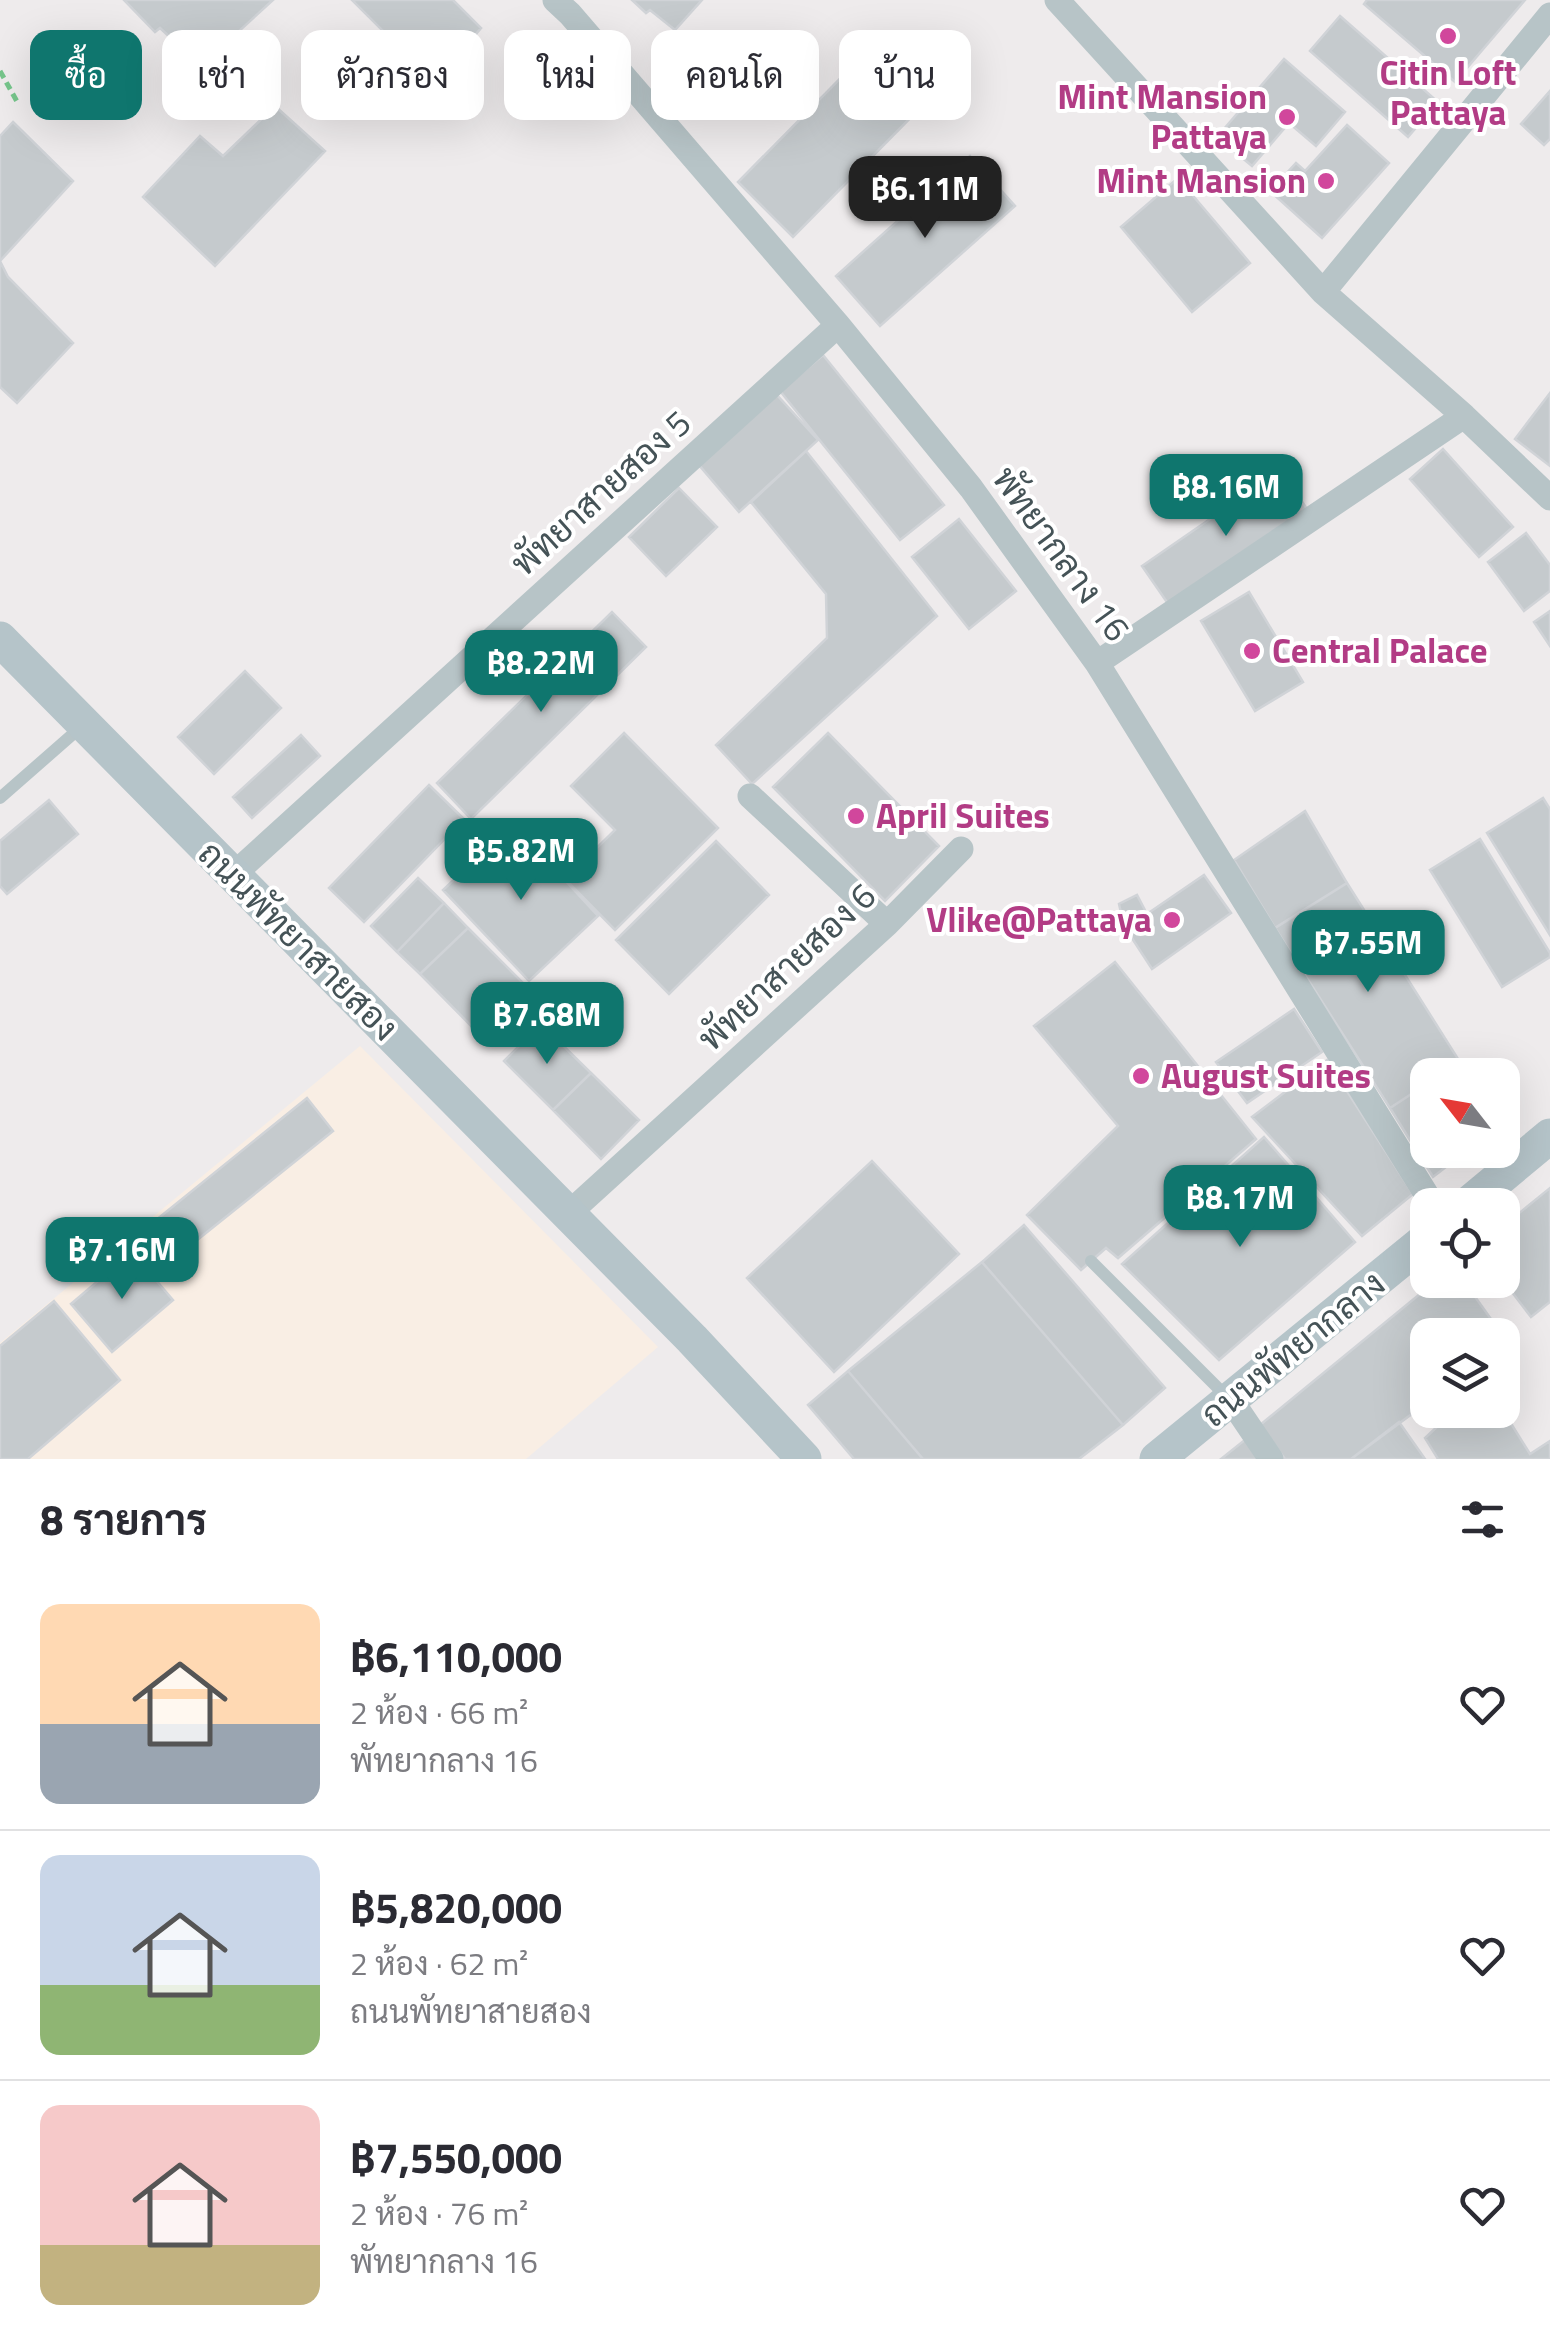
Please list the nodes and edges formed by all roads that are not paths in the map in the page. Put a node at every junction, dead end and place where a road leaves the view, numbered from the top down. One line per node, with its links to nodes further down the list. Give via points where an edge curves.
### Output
1 (555, 0): 5 (street, พัทยากลาง 16)
2 (1057, 0): 4 (street)
3 (1550, 15): 4 (street)
4 (1322, 292): 6 (street)
5 (838, 324): 9 (street, พัทยากลาง 16, via 971,488); 14 (street, พัทยาสายสอง 5)
6 (1464, 416): 7 (street); 9 (street)
7 (1550, 498)
8 (0, 639): 10 (main road, ถนนพัทยาสายสอง)
9 (1096, 663): 17 (street, พัทยากลาง 16)
10 (84, 724): 12 (lane); 14 (main road, ถนนพัทยาสายสอง)
11 (750, 796): 15 (street)
12 (0, 798)
13 (961, 849): 15 (street, พัทยาสายสอง 6)
14 (233, 875): 19 (main road, ถนนพัทยาสายสอง)
15 (886, 924): 19 (street, พัทยาสายสอง 6)
16 (1550, 1136): 18 (main road)
17 (1422, 1188)
18 (1487, 1188)
19 (568, 1214): 23 (main road, ถนนพัทยาสายสอง)
20 (1410, 1253): 22 (main road, ถนนพัทยากลาง)
21 (1091, 1261): 22 (lane)
22 (1231, 1400): 24 (main road, ถนนพัทยากลาง); 25 (street)
23 (804, 1459)
24 (1157, 1459)
25 (1271, 1459)

